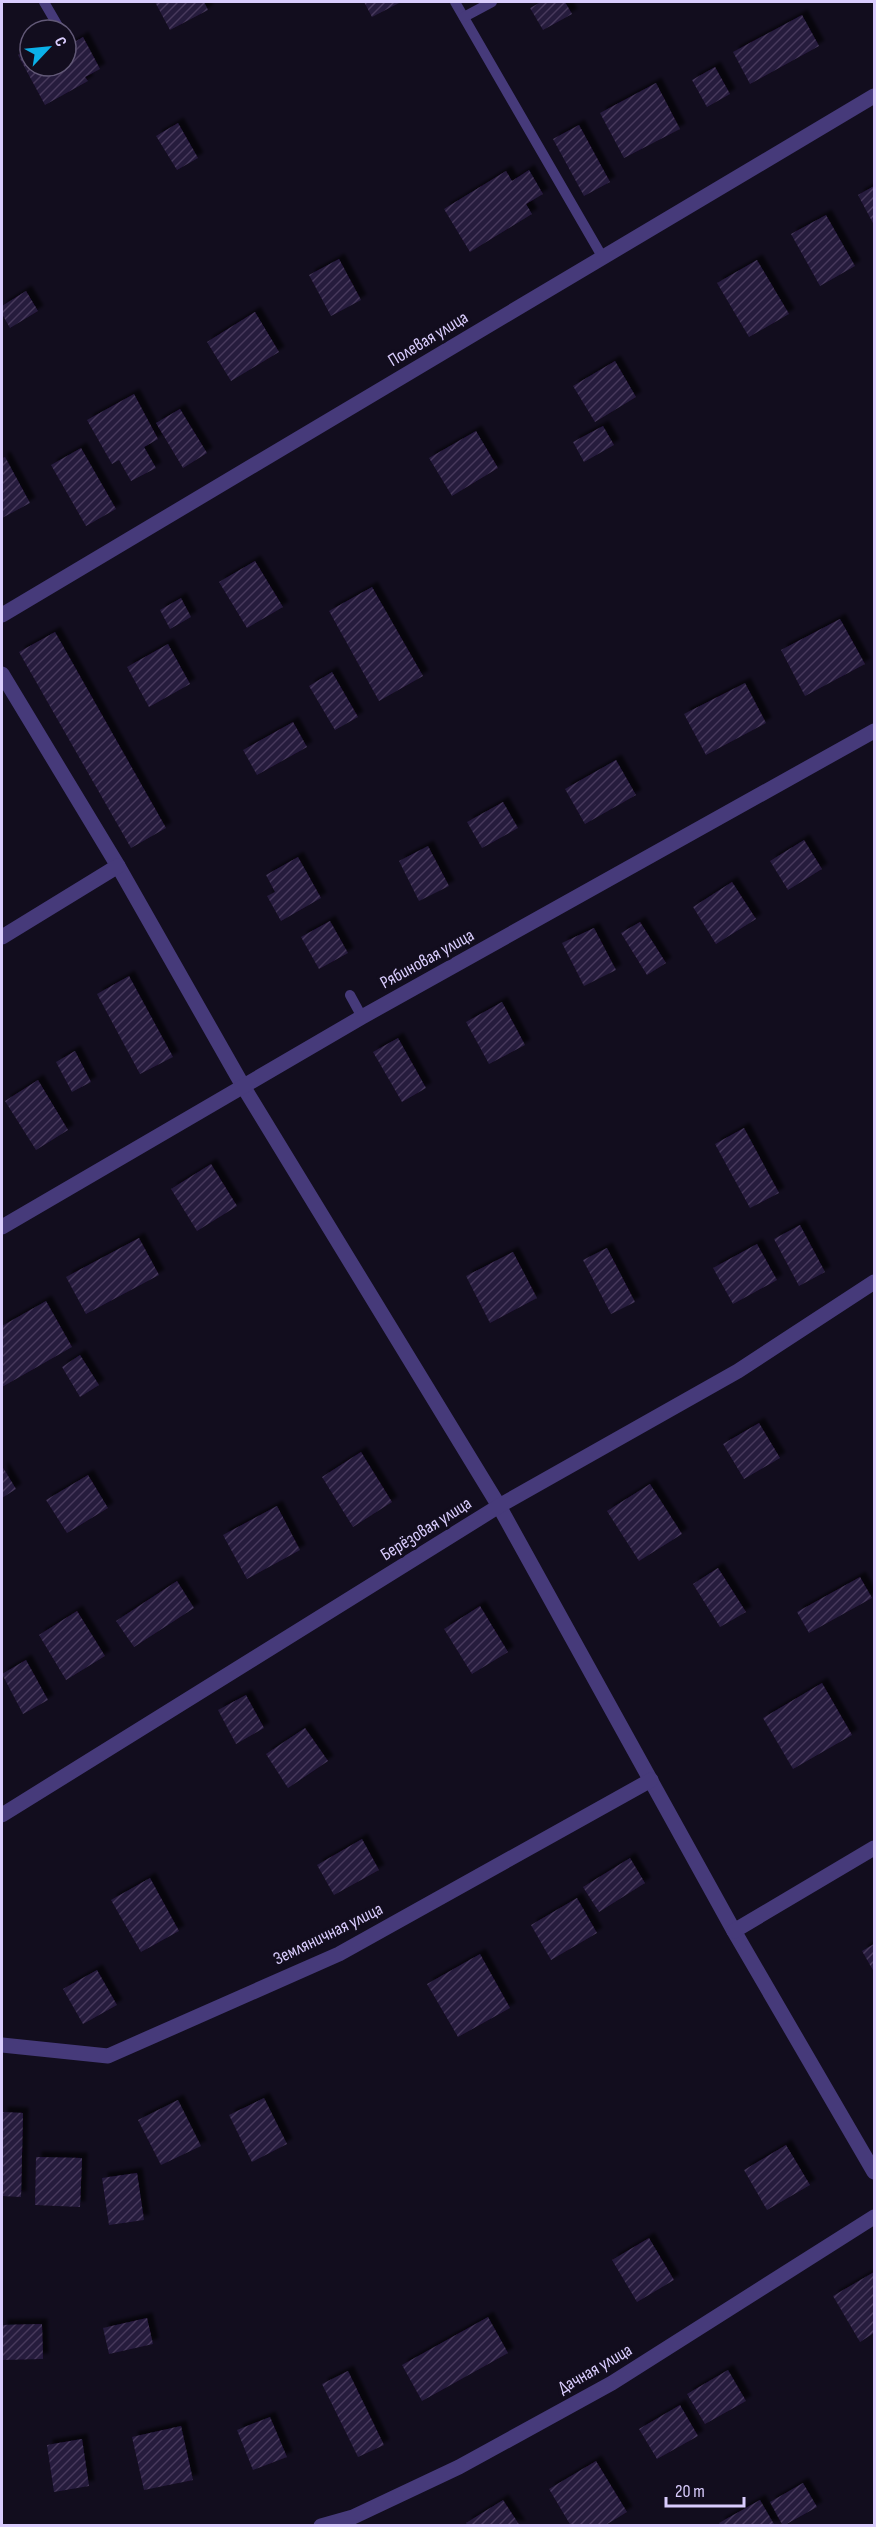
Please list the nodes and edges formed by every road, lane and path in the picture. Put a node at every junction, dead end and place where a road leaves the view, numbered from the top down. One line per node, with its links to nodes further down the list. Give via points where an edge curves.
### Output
1 (44, 2): 5 (lane)
2 (455, 2): 4 (lane)
3 (492, 2): 4 (lane)
4 (464, 17): 7 (lane)
5 (53, 18)
6 (874, 96): 7 (street, Полевая улица)
7 (603, 258): 8 (street, Полевая улица)
8 (2, 615)
9 (2, 674): 11 (street)
10 (874, 731): 14 (street, Рябиновая улица)
11 (118, 866): 12 (street); 15 (street)
12 (2, 937)
13 (350, 996): 14 (lane)
14 (362, 1017): 15 (street, Рябиновая улица)
15 (243, 1086): 16 (street, Рябиновая улица); 18 (street)
16 (2, 1227)
17 (874, 1282): 18 (street, Берёзовая улица, via 738,1371)
18 (499, 1506): 19 (street); 20 (street, Берёзовая улица)
19 (651, 1779): 22 (street); 23 (street, Земляничная улица, via 339,1954 108,2056)
20 (2, 1815)
21 (874, 1848): 22 (street)
22 (734, 1930): 24 (street)
23 (2, 2045)
24 (874, 2172)
25 (874, 2217): 26 (street, Дачная улица, via 612,2383 459,2467 353,2517)
26 (321, 2526)

